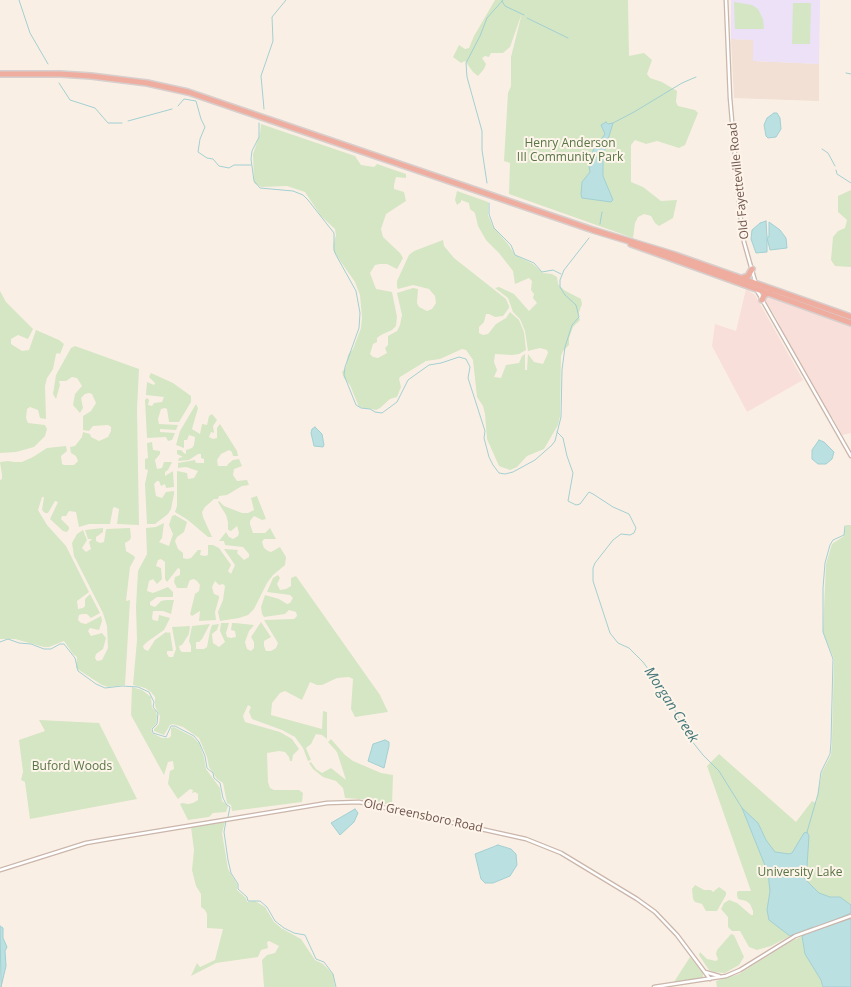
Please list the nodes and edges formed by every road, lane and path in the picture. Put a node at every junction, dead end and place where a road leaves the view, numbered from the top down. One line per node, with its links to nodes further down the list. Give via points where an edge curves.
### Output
1 (726, 0): 4 (street, Old Fayetteville Road, via 740,212)
2 (0, 74): 3 (highway, via 91,76 178,90)
3 (593, 230): 5 (highway); 6 (highway)
4 (752, 269): 5 (highway, via 748,276); 6 (street, Old Fayetteville Road)
5 (742, 278): 6 (highway)
6 (755, 285): 7 (highway); 8 (street, Old Fayetteville Road); 9 (highway)
7 (770, 293): 8 (highway); 10 (highway)
8 (762, 300): 11 (street, Old Fayetteville Road)
9 (851, 317)
10 (851, 323)
11 (851, 456)
12 (0, 870): 14 (street, Old Greensboro Road, via 86,843 327,803 359,802 526,839 561,853 656,912)
13 (851, 916): 15 (street, via 803,932)
14 (705, 972): 15 (street); 16 (street, Old Greensboro Road)
15 (726, 976): 16 (street)
16 (710, 979): 17 (street)
17 (654, 987)

